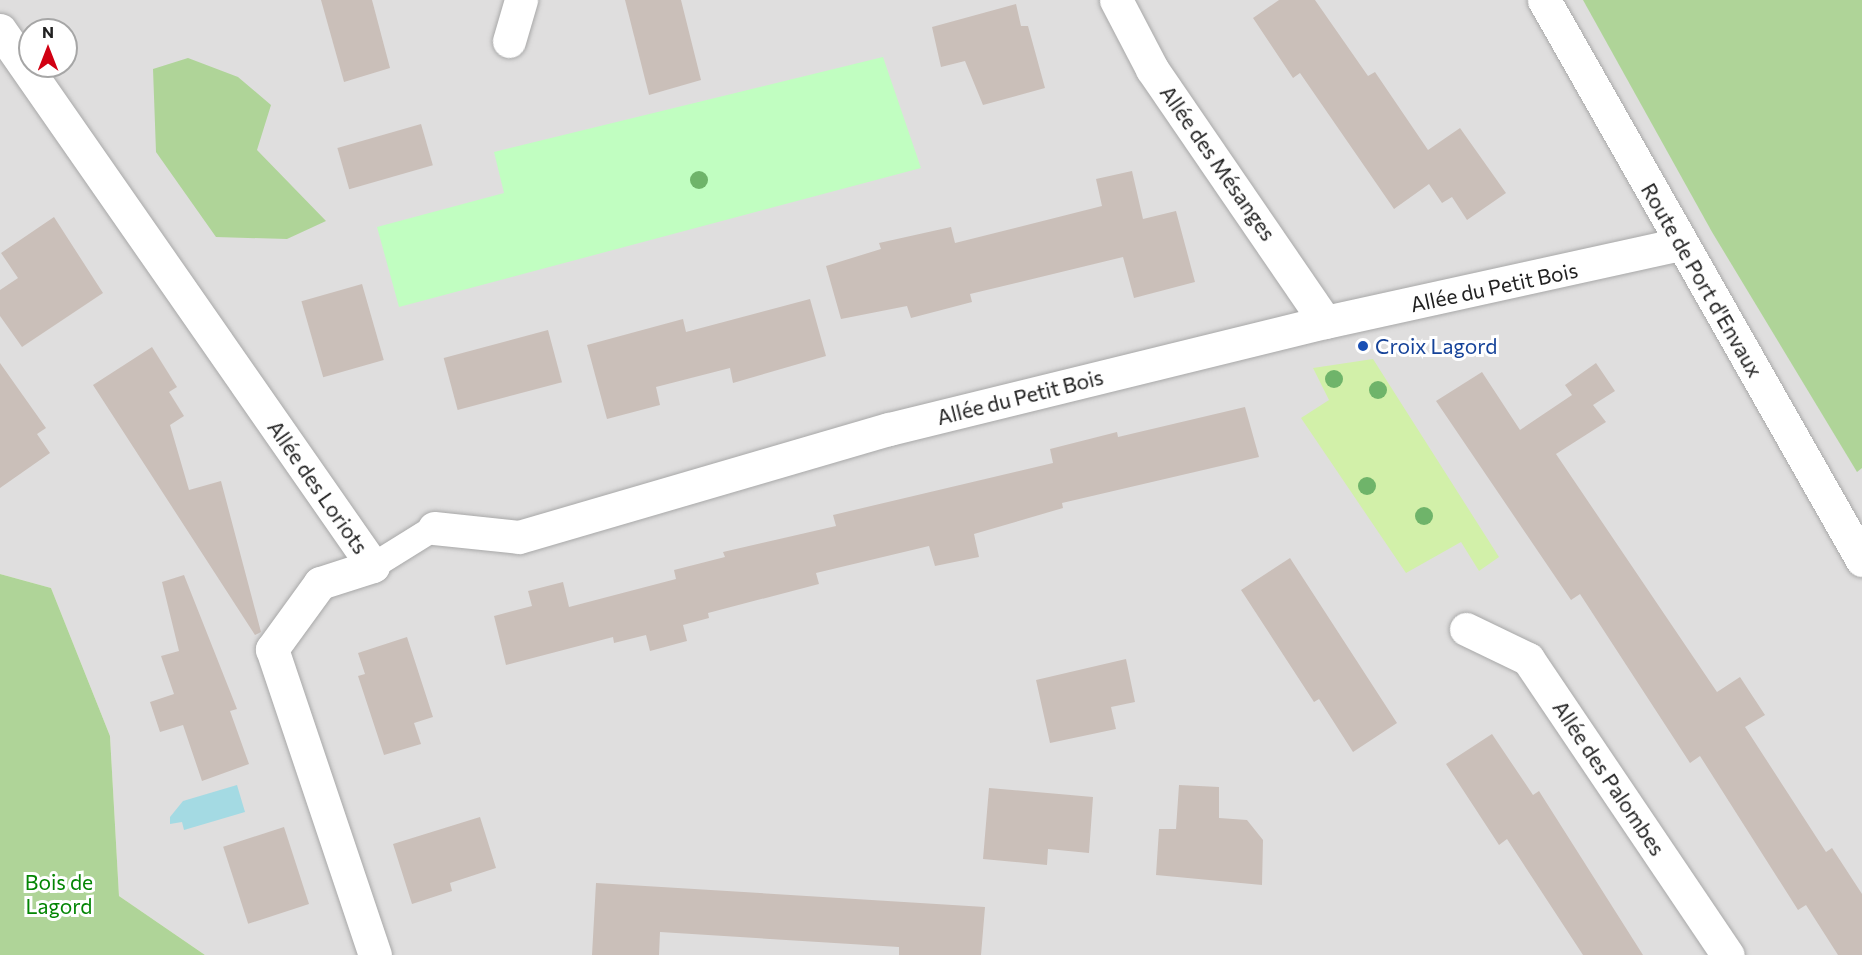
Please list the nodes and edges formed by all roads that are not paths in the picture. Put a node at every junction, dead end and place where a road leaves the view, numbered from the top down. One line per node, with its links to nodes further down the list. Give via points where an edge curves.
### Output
1 (521, 0): 5 (street)
2 (1116, 0): 7 (street, Allée des Mésanges, via 1152,69)
3 (1544, 0): 6 (street, Route de Port d'Envaux)
4 (0, 30): 10 (street, Allée des Loriots)
5 (508, 41)
6 (1681, 244): 7 (street, Allée du Petit Bois); 9 (street, Route de Port d'Envaux)
7 (1325, 322): 8 (street, Allée du Petit Bois, via 889,429 519,537)
8 (434, 528): 10 (street, Allée du Petit Bois)
9 (1862, 560)
10 (373, 566): 12 (street, Allée des Loriots, via 320,583 272,649)
11 (1466, 629): 13 (street, Allée des Palombes, via 1528,659)
12 (375, 955)
13 (1728, 955)

